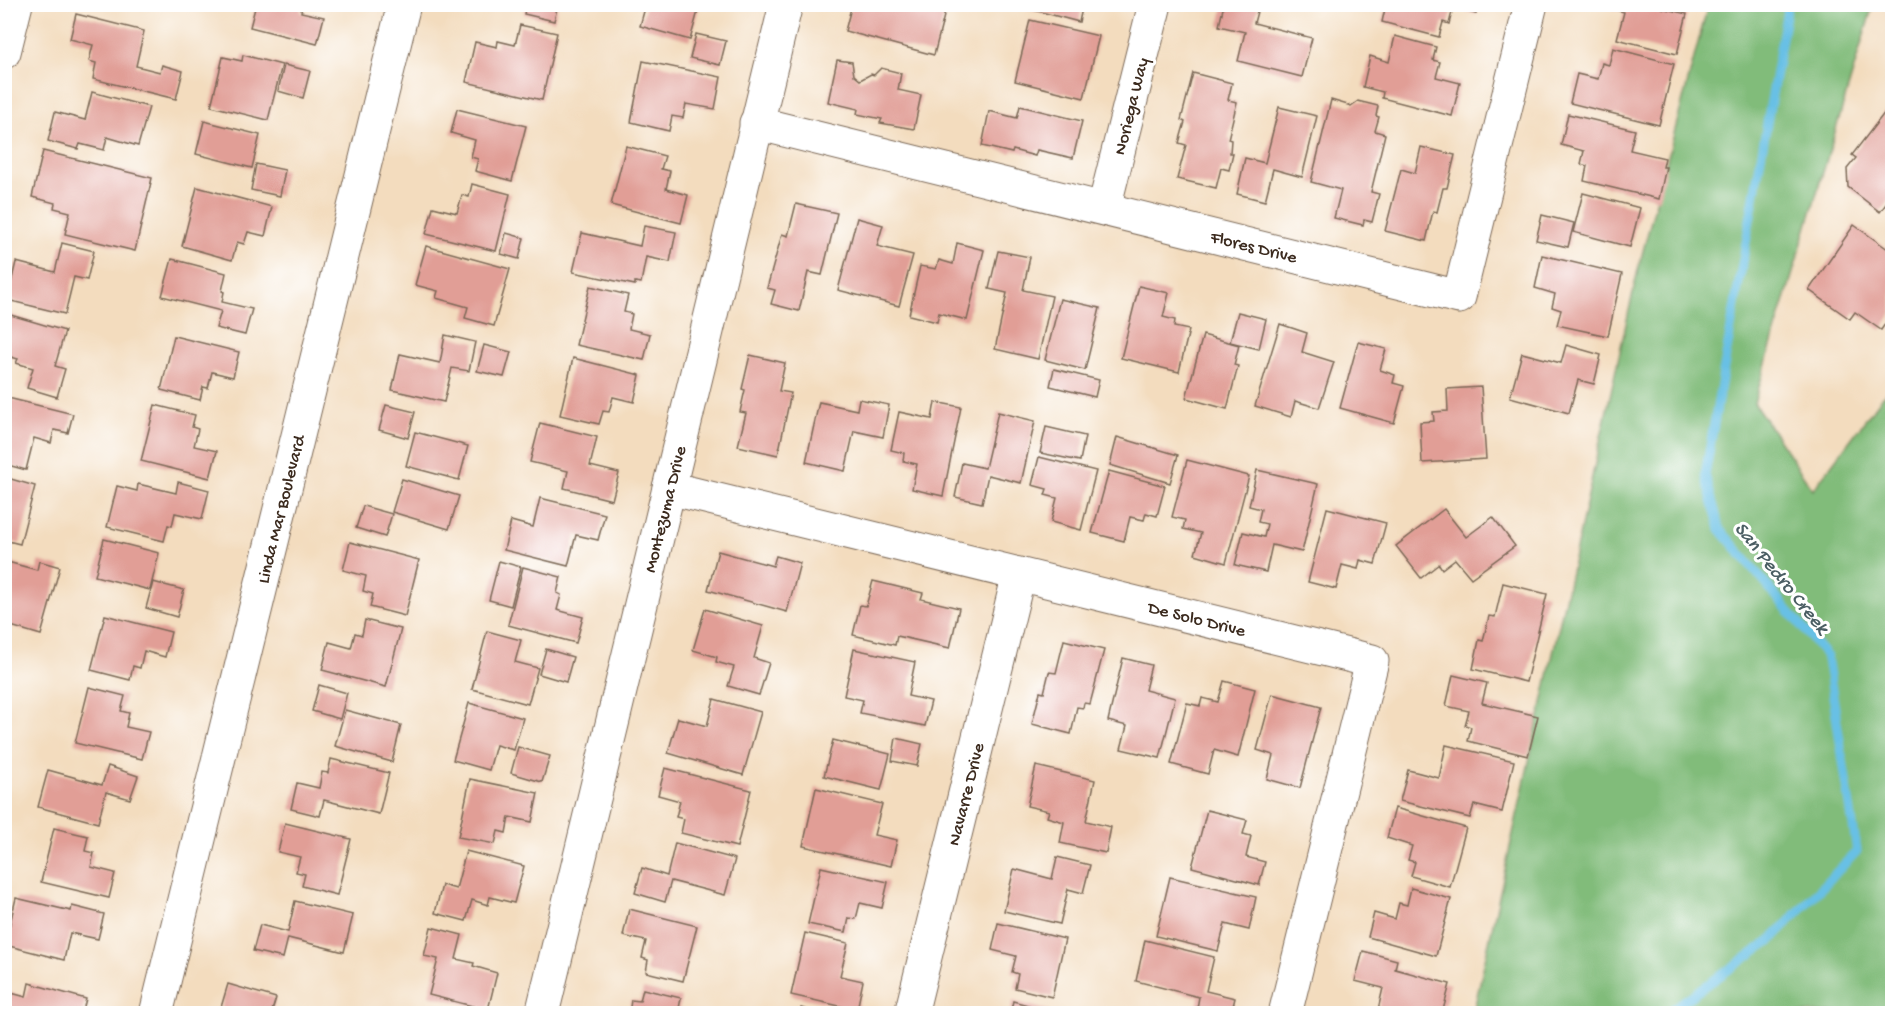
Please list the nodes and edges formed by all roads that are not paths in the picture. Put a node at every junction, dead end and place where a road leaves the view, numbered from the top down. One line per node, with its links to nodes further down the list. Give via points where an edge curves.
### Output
1 (16, 4): 6 (street)
2 (404, 4): 11 (street, Linda Mar Boulevard)
3 (786, 4): 7 (street, Montezuma Drive)
4 (1155, 4): 8 (street, Noriega Way)
5 (1531, 4): 8 (street, Flores Drive, via 1459,297)
6 (4, 52)
7 (756, 123): 8 (street, Flores Drive); 9 (street, Montezuma Drive)
8 (1104, 208)
9 (669, 488): 10 (street, De Solo Drive); 12 (street, Montezuma Drive)
10 (1019, 574): 13 (street, Navarre Drive); 14 (street, De Solo Drive, via 1372,661)
11 (156, 1014)
12 (542, 1014)
13 (911, 1014)
14 (1285, 1014)

